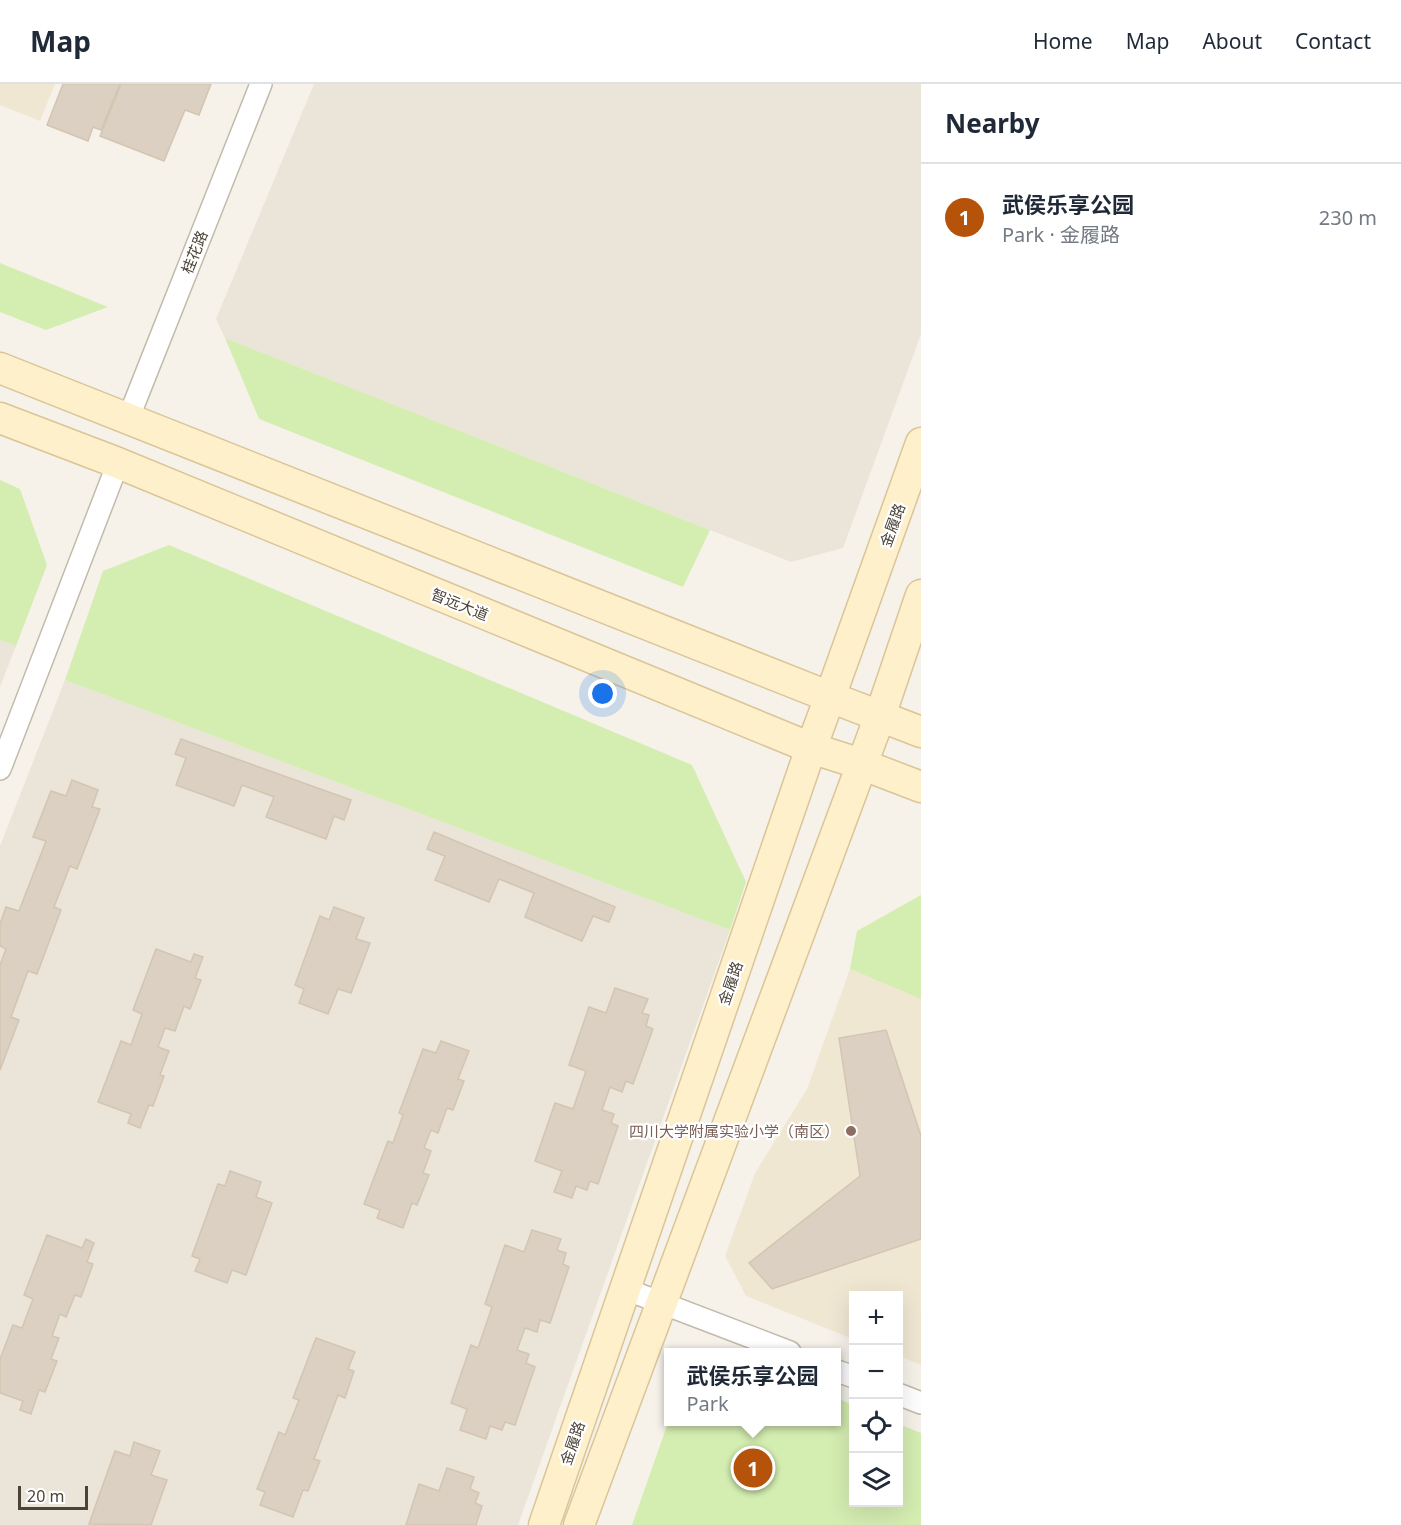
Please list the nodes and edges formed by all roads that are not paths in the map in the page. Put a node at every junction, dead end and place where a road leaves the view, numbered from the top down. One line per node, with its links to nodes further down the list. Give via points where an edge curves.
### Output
1 (261, 84): 4 (street, 桂花路)
2 (0, 368): 4 (main road)
3 (0, 418): 6 (main road, 智远大道)
4 (128, 419): 8 (main road)
5 (921, 443): 8 (main road, 金履路)
6 (118, 463): 11 (main road, 智远大道); 13 (street)
7 (921, 595): 9 (main road)
8 (830, 698): 9 (main road); 11 (main road, 金履路)
9 (880, 716): 10 (main road); 12 (main road)
10 (921, 732)
11 (811, 748): 12 (main road, 智远大道); 15 (main road, 金履路)
12 (861, 764): 14 (main road, 智远大道); 16 (main road)
13 (0, 769)
14 (921, 787)
15 (625, 1289): 16 (street); 20 (main road, 金履路)
16 (661, 1303): 17 (street); 21 (main road)
17 (777, 1348)
18 (903, 1396): 19 (street)
19 (921, 1403)
20 (544, 1525)
21 (579, 1525)

